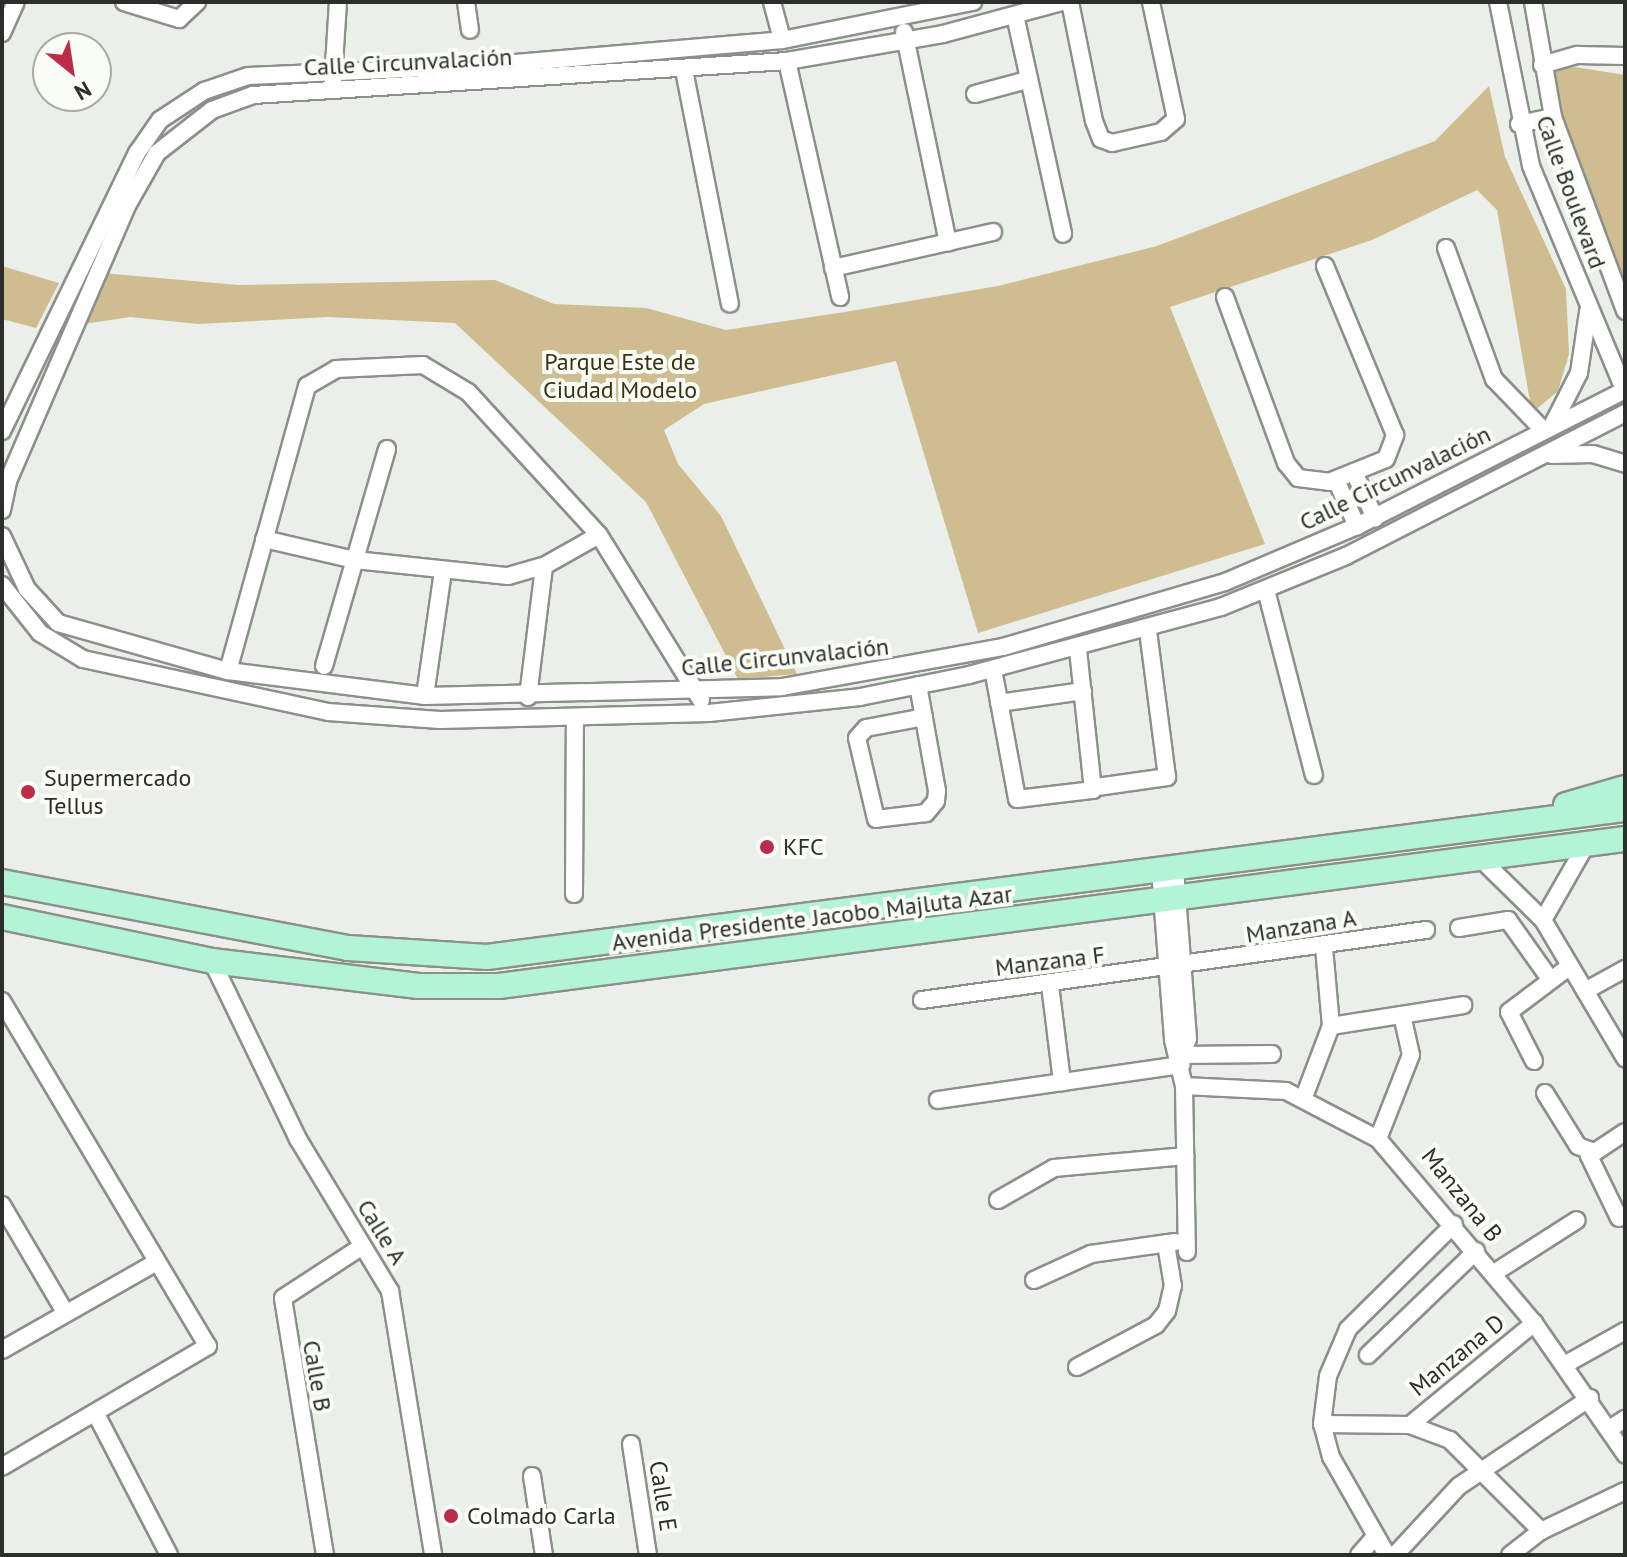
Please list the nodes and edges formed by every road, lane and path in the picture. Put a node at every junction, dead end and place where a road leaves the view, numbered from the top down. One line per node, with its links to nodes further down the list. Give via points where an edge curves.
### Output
1 (16, 2): 15 (street)
2 (124, 2): 3 (street, via 172,19 185,17)
3 (197, 2)
4 (338, 2): 23 (street)
5 (466, 2): 16 (street)
6 (772, 2): 17 (street)
7 (973, 2): 14 (street, Calle Circunvalación)
8 (1062, 2): 13 (street, Calle Circunvalación)
9 (1070, 2): 10 (street, via 1094,121 1101,139 1112,143 1161,132 1176,119)
10 (1151, 2)
11 (1498, 2): 28 (street, Calle Boulevard)
12 (1533, 2): 21 (street, Calle Boulevard)
13 (1015, 15): 18 (street, Calle Circunvalación); 24 (street)
14 (901, 18): 17 (street, Calle Circunvalación); 18 (street)
15 (3, 28)
16 (470, 30)
17 (782, 40): 23 (street, Calle Circunvalación)
18 (905, 41): 20 (street, Calle Circunvalación); 31 (street)
19 (1625, 56): 21 (street, via 1578,55)
20 (787, 61): 22 (street, Calle Circunvalación); 34 (street)
21 (1542, 65): 27 (street, Calle Boulevard)
22 (684, 70): 25 (street, Calle Circunvalación); 38 (street)
23 (333, 71): 25 (street); 44 (street, Calle Circunvalación, via 248,76 204,91 160,120 96,231)
24 (1027, 80): 26 (street); 30 (street)
25 (333, 91): 46 (street, Calle Circunvalación, via 253,95 200,117 157,153)
26 (975, 94)
27 (1553, 117): 28 (street); 35 (street, Calle Boulevard)
28 (1519, 124): 39 (street, Calle Boulevard)
29 (993, 232): 31 (street)
30 (1063, 234)
31 (948, 242): 34 (street)
32 (1446, 248): 43 (street, via 1494,379)
33 (1325, 266): 49 (street, via 1395,435 1386,459)
34 (833, 268): 36 (street)
35 (1621, 294): 40 (street, Calle Boulevard)
36 (840, 297)
37 (1225, 297): 50 (street, via 1286,463 1298,478)
38 (730, 304)
39 (1588, 307): 41 (street, Calle Boulevard); 43 (street, via 1579,373)
40 (1625, 311)
41 (1625, 391): 43 (street, Calle Circunvalación)
42 (1625, 413): 47 (street, Calle Circunvalación)
43 (1548, 427): 51 (street, Calle Circunvalación)
44 (2, 431)
45 (387, 449): 59 (street)
46 (10, 456): 52 (street, Calle Circunvalación)
47 (1543, 456): 48 (street, via 1593,454); 54 (street, Calle Circunvalación)
48 (1625, 464)
49 (1354, 472): 50 (street); 53 (street)
50 (1336, 480): 55 (street)
51 (1400, 505): 53 (street, Calle Circunvalación); 54 (street)
52 (2, 510)
53 (1375, 518): 55 (street, Calle Circunvalación)
54 (1409, 525): 63 (street, Calle Circunvalación)
55 (1357, 526): 71 (street, Calle Circunvalación, via 1225,582 1003,647 878,674)
56 (599, 535): 58 (street, via 468,392 423,365 398,364 336,369 307,386); 60 (street); 71 (street)
57 (2, 536): 68 (street, Calle Circunvalación, via 27,589 58,623)
58 (264, 539): 59 (street); 68 (street)
59 (355, 560): 61 (street); 66 (street)
60 (544, 566): 61 (street, via 508,576); 73 (street)
61 (443, 571): 72 (street)
62 (2, 585): 77 (street, Calle Circunvalación, via 40,633 83,659 170,682 328,712)
63 (1266, 590): 64 (street, Calle Circunvalación); 78 (street)
64 (1148, 630): 65 (street, Calle Circunvalación); 79 (street, via 1167,777)
65 (1078, 649): 67 (street, Calle Circunvalación); 70 (street)
66 (324, 666)
67 (993, 669): 69 (street, Calle Circunvalación); 74 (street)
68 (228, 671): 72 (street, Calle Circunvalación)
69 (918, 685): 75 (street, Calle Circunvalación); 76 (street)
70 (1083, 691): 74 (street); 79 (street)
71 (695, 692): 73 (street, Calle Circunvalación); 75 (street)
72 (425, 696): 73 (street, Calle Circunvalación)
73 (528, 697)
74 (999, 703): 79 (street, via 1017,799)
75 (709, 713): 77 (street, Calle Circunvalación)
76 (924, 717): 76 (street, via 936,801 926,813 876,819 857,738 866,728)
77 (575, 720): 88 (street)
78 (1314, 775)
79 (1097, 787)
80 (1625, 788): 82 (main road)
81 (1625, 809): 82 (main road, Avenida Presidente Jacobo Majluta Azar)
82 (1506, 823): 86 (main road, Avenida Presidente Jacobo Majluta Azar)
83 (1625, 839): 84 (main road, Avenida Presidente Jacobo Majluta Azar)
84 (1586, 845): 85 (main road, Avenida Presidente Jacobo Majluta Azar); 91 (street)
85 (1481, 859): 89 (main road, Avenida Presidente Jacobo Majluta Azar); 91 (street)
86 (1167, 869): 87 (main road, Avenida Presidente Jacobo Majluta Azar, via 487,957 348,948); 89 (street)
87 (2, 882)
88 (574, 894)
89 (1169, 900): 95 (main road, Avenida Presidente Jacobo Majluta Azar, via 526,985 418,986); 98 (street)
90 (2, 917): 95 (main road, Avenida Presidente Jacobo Majluta Azar)
91 (1543, 920): 96 (street)
92 (1459, 928): 99 (street, via 1508,920)
93 (1426, 930): 94 (street, Manzana A)
94 (1324, 948): 98 (street, Manzana A); 106 (street)
95 (212, 961): 126 (street, Calle A, via 298,1139)
96 (1570, 966): 99 (street); 101 (street)
97 (1625, 969): 101 (street)
98 (1176, 970): 100 (street, Manzana F); 109 (street)
99 (1550, 979): 110 (street, via 1507,1018)
100 (1050, 985): 102 (street, Manzana F); 111 (street)
101 (1585, 991): 108 (street)
102 (922, 1000)
103 (2, 1001): 128 (street)
104 (1463, 1005): 105 (street)
105 (1402, 1015): 106 (street); 117 (street, via 1411,1055)
106 (1331, 1026): 114 (street)
107 (1272, 1054): 109 (street)
108 (1625, 1058)
109 (1181, 1060): 111 (street); 112 (street)
110 (1534, 1061)
111 (1062, 1082): 115 (street)
112 (1184, 1086): 114 (street, Manzana B, via 1266,1087); 119 (street)
113 (1545, 1093): 118 (street, via 1578,1146)
114 (1304, 1097): 117 (street, Manzana B)
115 (938, 1100)
116 (1625, 1132): 118 (street)
117 (1378, 1139): 124 (street, Manzana B)
118 (1591, 1151): 122 (street)
119 (1185, 1156): 120 (street, via 1054,1168); 125 (street, via 1188,1246)
120 (998, 1200)
121 (2, 1205): 131 (street)
122 (1619, 1218)
123 (1577, 1220): 129 (street)
124 (1454, 1224): 127 (street, Manzana B); 140 (street, via 1348,1329 1333,1354)
125 (1166, 1244): 130 (street, via 1091,1254); 137 (street, via 1173,1286 1167,1311 1156,1325)
126 (361, 1247): 152 (street, Calle B, via 283,1298); 153 (street, Calle A, via 390,1291)
127 (1476, 1251): 129 (street, Manzana B); 135 (street)
128 (157, 1262): 131 (street); 139 (street, via 208,1346)
129 (1494, 1273): 132 (street, Manzana B)
130 (1034, 1280)
131 (65, 1312): 134 (street)
132 (1534, 1323): 136 (street, Manzana B); 142 (street, Manzana D)
133 (1625, 1331): 136 (street)
134 (2, 1350)
135 (1368, 1355)
136 (1566, 1364): 138 (street, Manzana B)
137 (1077, 1367)
138 (1590, 1398): 141 (street, Manzana B); 146 (street)
139 (96, 1414): 145 (street); 151 (street)
140 (1322, 1424): 142 (street); 150 (street, via 1344,1487)
141 (1618, 1424): 144 (street, Manzana B)
142 (1410, 1425): 146 (street, via 1450,1440)
143 (631, 1444): 155 (street, Calle E)
144 (1625, 1454)
145 (2, 1467)
146 (1484, 1469): 149 (street); 158 (street, via 1459,1486)
147 (532, 1476): 154 (street)
148 (1625, 1491): 149 (street)
149 (1541, 1531): 159 (street)
150 (1374, 1538): 156 (street); 157 (street)
151 (169, 1555)
152 (325, 1555)
153 (433, 1555)
154 (544, 1555)
155 (648, 1555)
156 (1359, 1555)
157 (1387, 1555)
158 (1395, 1555)
159 (1510, 1555)

